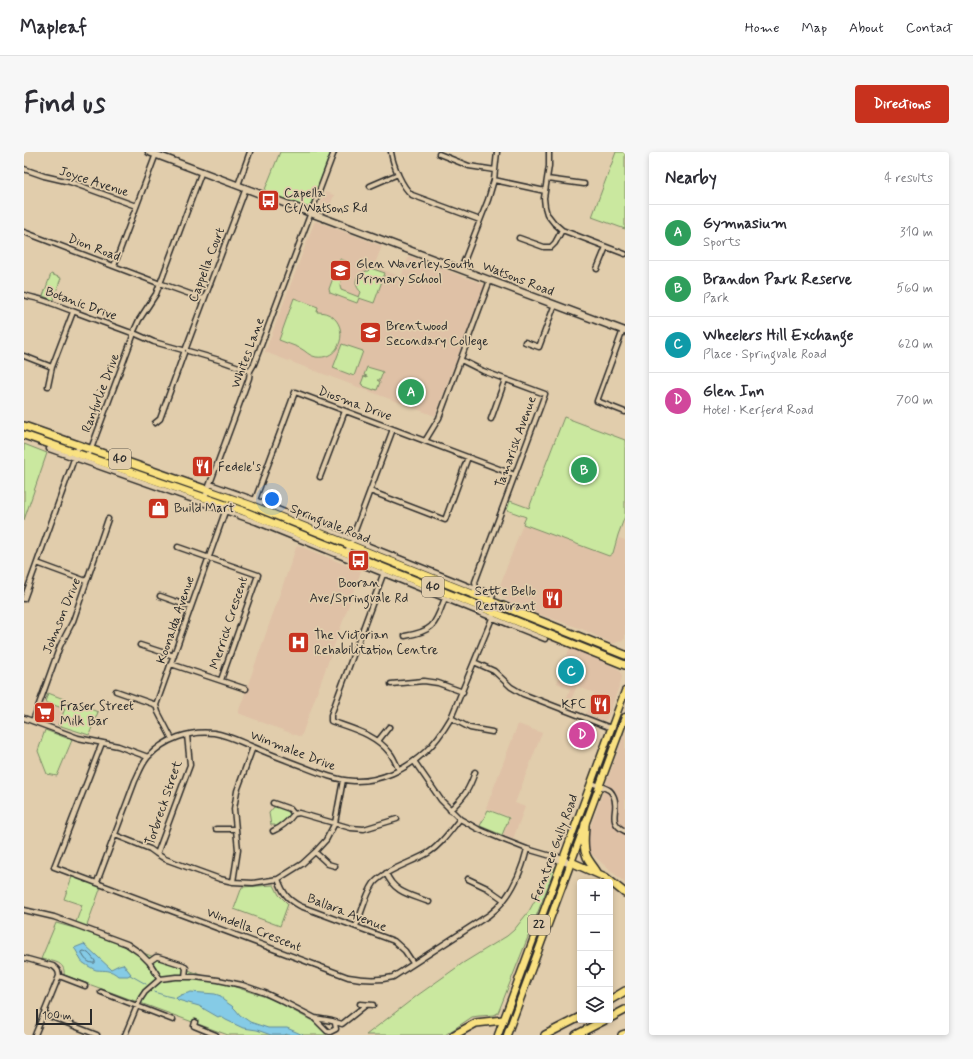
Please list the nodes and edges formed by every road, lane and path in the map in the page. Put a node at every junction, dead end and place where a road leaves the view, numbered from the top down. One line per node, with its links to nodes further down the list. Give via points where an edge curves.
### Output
1 (149, 152): 7 (street, Watsons Road)
2 (250, 152): 16 (street)
3 (334, 152): 21 (street, Whites Lane)
4 (391, 152): 12 (street)
5 (497, 152): 10 (street)
6 (549, 152): 13 (street)
7 (156, 154): 11 (street, Watsons Road); 20 (street)
8 (439, 154): 10 (street, via 469,166)
9 (24, 169): 20 (street, Joyce Avenue, via 70,182)
10 (495, 170): 14 (street)
11 (202, 171): 16 (street, Watsons Road); 32 (street, Ranfurlie Drive)
12 (398, 174): 17 (street); 22 (street, via 412,195)
13 (547, 178): 15 (street); 19 (street)
14 (494, 180): 19 (street); 22 (street)
15 (584, 184)
16 (238, 185): 18 (street, Watsons Road)
17 (370, 186)
18 (246, 188): 21 (street, Watsons Road); 34 (street, Cappella Court)
19 (545, 191): 23 (street, via 545,207 548,214)
20 (136, 206): 28 (street)
21 (311, 213): 29 (street, Watsons Road); 44 (street, Whites Lane)
22 (480, 220): 29 (street)
23 (562, 230): 25 (street, via 551,247 544,248); 26 (street)
24 (24, 232): 28 (street, Dion Road)
25 (519, 238)
26 (606, 247): 27 (street); 30 (street)
27 (625, 254)
28 (114, 266): 32 (street, Dion Road)
29 (461, 269): 31 (street, Watsons Road)
30 (596, 269)
31 (490, 280): 35 (street, Watsons Road); 42 (street)
32 (160, 283): 34 (street, Dion Road); 38 (street, Ranfurlie Drive)
33 (24, 295): 36 (street, Botanic Drive)
34 (204, 299): 40 (street, Cappella Court)
35 (555, 304): 37 (street, Watsons Road); 39 (street, via 539,347)
36 (73, 312): 38 (street, Botanic Drive); 43 (street)
37 (624, 330): 48 (street, via 597,402)
38 (134, 334): 40 (street, Botanic Drive); 56 (street, Ranfurlie Drive)
39 (525, 342)
40 (185, 351): 44 (street, Botanic Drive); 50 (street, Cappella Court, via 160,419)
41 (24, 356): 43 (street)
42 (461, 360): 45 (street, Tamarisk Avenue); 54 (street, via 439,418)
43 (52, 367): 46 (street)
44 (250, 371): 63 (street, Whites Lane)
45 (505, 380): 49 (street); 61 (street, Tamarisk Avenue, via 545,394)
46 (48, 386)
47 (345, 411): 52 (street, Diosma Drive); 62 (street); 66 (street, Diosma Drive, via 295,392)
48 (625, 412)
49 (491, 419)
50 (155, 423)
51 (24, 426): 55 (highway, Springvale Road / 40)
52 (393, 429): 54 (street, Diosma Drive); 64 (street)
53 (24, 434): 58 (highway, Springvale Road / 40)
54 (425, 441): 60 (street, Diosma Drive)
55 (78, 445): 56 (highway, Springvale Road / 40); 58 (street)
56 (91, 449): 59 (street, Ranfurlie Drive); 63 (highway, Springvale Road / 40)
57 (49, 450): 58 (street, Springvale Road)
58 (75, 455): 59 (highway, Springvale Road / 40); 67 (street, Springvale Road); 74 (street)
59 (88, 457): 65 (highway, Springvale Road / 40)
60 (468, 457): 61 (street, Diosma Drive); 64 (street, via 445,520)
61 (515, 475): 77 (street, Tamarisk Avenue)
62 (320, 477)
63 (209, 487): 65 (street, Whites Lane); 66 (street, Springvale Road); 69 (highway, Springvale Road / 40)
64 (370, 491): 69 (street)
65 (205, 497): 67 (highway, Springvale Road / 40)
66 (255, 500): 69 (street, Springvale Road)
67 (226, 508): 71 (highway, Springvale Road / 40); 73 (street, Koonalda Avenue)
68 (108, 519): 76 (street, Johnson Drive)
69 (351, 542): 72 (street); 78 (street, Springvale Road); 81 (highway, Springvale Road / 40)
70 (178, 547): 73 (street)
71 (335, 551): 72 (highway, Springvale Road / 40); 75 (street, Springvale Road, via 373,569)
72 (347, 552): 75 (highway, Springvale Road / 40)
73 (209, 558): 86 (street, Koonalda Avenue); 97 (street, Merrick Crescent, via 258,575)
74 (37, 563): 76 (street); 79 (street)
75 (384, 571): 83 (street, Springvale Road); 87 (highway, Springvale Road / 40); 114 (street, via 331,715 331,721 360,731)
76 (86, 581): 108 (street, Johnson Drive, via 73,621 60,646)
77 (475, 582): 78 (street); 81 (street, Tamarisk Avenue)
78 (468, 586): 81 (street, Springvale Road)
79 (26, 590): 84 (street)
80 (484, 591): 85 (street, via 493,595)
81 (476, 593): 85 (highway, Springvale Road / 40)
82 (160, 596): 86 (street)
83 (445, 598): 87 (street, Springvale Road); 88 (street, via 434,624 418,634)
84 (24, 599)
85 (494, 603): 87 (street, Winmalee Drive); 91 (highway, Springvale Road / 40)
86 (191, 607): 92 (street, Koonalda Avenue)
87 (494, 615): 89 (street, Springvale Road); 93 (street, Winmalee Drive); 95 (highway, Springvale Road / 40)
88 (405, 636)
89 (545, 639)
90 (140, 644): 92 (street)
91 (624, 653)
92 (174, 656): 94 (street, Koonalda Avenue)
93 (474, 662): 102 (street, Winmalee Drive); 110 (street, via 494,671 510,687 524,694)
94 (171, 664): 97 (street); 103 (street, Koonalda Avenue)
95 (624, 664): 96 (highway)
96 (625, 672)
97 (221, 680): 99 (street)
98 (391, 684): 102 (street, via 424,681)
99 (246, 689)
100 (116, 691): 103 (street)
101 (625, 691): 104 (main road, Ferntree Gully Road / 22)
102 (463, 692): 107 (street, Winmalee Drive)
103 (156, 705): 113 (street)
104 (617, 713): 105 (main road); 110 (main road, Ferntree Gully Road / 22)
105 (625, 716): 123 (main road, Ferntree Gully Road / 22)
106 (24, 718): 108 (street)
107 (451, 718): 111 (street, via 470,728); 118 (street, Winmalee Drive, via 442,733)
108 (33, 721): 115 (street, via 78,738)
109 (389, 727): 114 (street)
110 (611, 728): 122 (main road, Ferntree Gully Road / 22)
111 (492, 732)
112 (187, 735): 113 (street, Winmalee Drive); 116 (street, Winmalee Drive, via 215,733); 138 (street, Torbreck Street, via 190,765)
113 (172, 739): 117 (street, Winmalee Drive)
114 (378, 741): 119 (street, via 390,754)
115 (102, 743): 117 (street); 146 (street, Windella Crescent, via 54,866)
116 (253, 747): 121 (street, Winmalee Drive); 131 (street, via 236,791)
117 (148, 757): 135 (street, Winmalee Drive, via 135,781)
118 (414, 761): 119 (street, Winmalee Drive); 125 (street)
119 (399, 770): 121 (street, Winmalee Drive, via 374,779)
120 (475, 772): 125 (street, via 463,798)
121 (343, 780): 129 (street)
122 (591, 783): 123 (street); 139 (main road, Ferntree Gully Road / 22)
123 (600, 786): 130 (main road, Ferntree Gully Road / 22); 134 (street, via 610,790 615,799 615,822)
124 (273, 803): 126 (street, via 290,809)
125 (450, 810): 128 (street)
126 (294, 814): 129 (street, via 299,813); 133 (street, via 289,821)
127 (397, 819): 129 (street, via 364,829)
128 (460, 819): 136 (street); 142 (street, via 430,852)
129 (335, 823): 137 (street, via 326,840)
130 (585, 824): 140 (main road, Ferntree Gully Road / 22); 143 (highway, via 585,850)
131 (236, 829): 132 (street); 147 (street, via 238,850)
132 (216, 830)
133 (273, 831)
134 (625, 832)
135 (115, 835): 138 (street); 146 (street, Winmalee Drive)
136 (528, 849): 139 (street); 149 (street, Windella Crescent, via 520,874)
137 (315, 852): 141 (street); 144 (street, via 302,864)
138 (157, 854): 147 (street)
139 (562, 860): 140 (street); 173 (main road, Ferntree Gully Road / 22)
140 (571, 864): 143 (highway); 186 (main road, Ferntree Gully Road / 22)
141 (334, 866)
142 (386, 874): 150 (street, via 394,886 403,892); 152 (street, via 375,882 369,891)
143 (598, 874): 148 (highway)
144 (278, 878): 147 (street, via 253,883); 152 (street, Ballara Avenue, via 282,890 291,901)
145 (468, 880): 149 (street, via 487,888)
146 (98, 882): 155 (street, Windella Crescent, via 348,977 383,980 393,977)
147 (233, 882)
148 (625, 893)
149 (504, 900): 155 (street, Windella Crescent, via 489,915)
150 (429, 902)
151 (24, 910): 154 (street, via 54,917 127,944)
152 (356, 926): 155 (street, Ballara Avenue, via 394,941)
153 (24, 958): 156 (street, via 53,966 59,972)
154 (149, 962): 157 (street, via 158,957 183,965 186,968); 158 (street)
155 (413, 963)
156 (59, 976): 159 (street); 168 (street)
157 (186, 977): 158 (street); 170 (street, via 242,985)
158 (160, 979): 166 (street, via 145,992)
159 (85, 986)
160 (625, 991): 162 (highway)
161 (101, 992): 166 (street)
162 (613, 998)
163 (360, 1004): 164 (street)
164 (366, 1005): 165 (street); 177 (street)
165 (373, 1005)
166 (137, 1006): 172 (street); 182 (street)
167 (625, 1010): 169 (highway)
168 (44, 1014): 180 (street); 181 (street)
169 (613, 1016)
170 (315, 1018): 175 (street); 178 (street, via 327,1032)
171 (577, 1019): 187 (highway)
172 (173, 1020)
173 (503, 1020): 184 (highway, via 472,1024); 185 (main road, Ferntree Gully Road / 22)
174 (195, 1022): 183 (street, via 194,1026)
175 (335, 1023): 177 (street); 178 (street)
176 (599, 1023): 188 (highway)
177 (342, 1024): 178 (street)
178 (336, 1030)
179 (625, 1034): 189 (highway)
180 (35, 1035)
181 (97, 1035)
182 (125, 1035)
183 (215, 1035)
184 (454, 1035)
185 (498, 1035)
186 (507, 1035)
187 (545, 1035)
188 (576, 1035)
189 (622, 1035)

